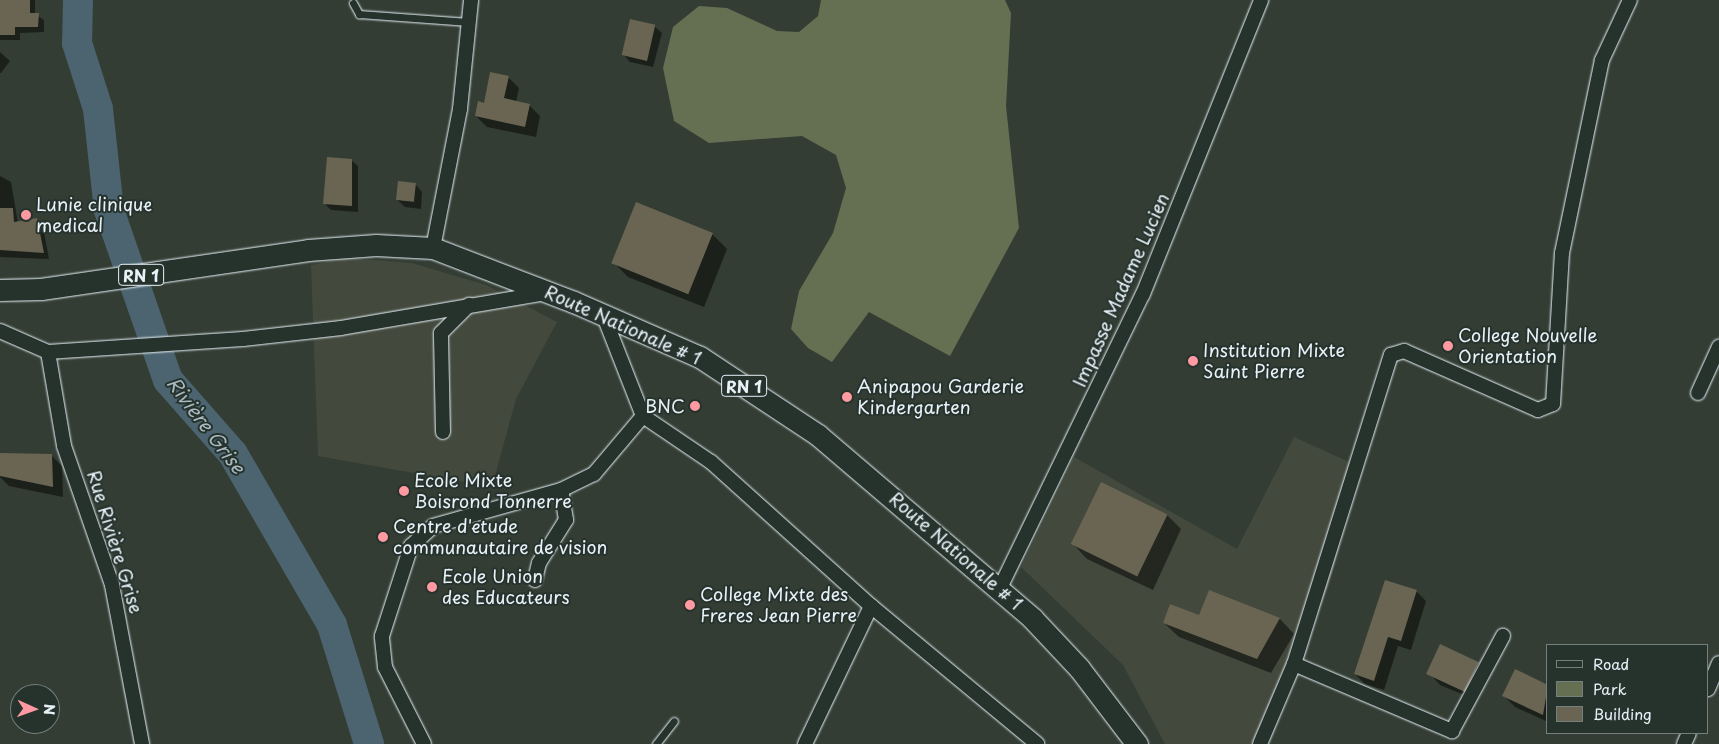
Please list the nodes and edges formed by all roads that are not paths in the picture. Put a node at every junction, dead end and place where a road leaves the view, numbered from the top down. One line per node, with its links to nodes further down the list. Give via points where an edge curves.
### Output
1 (471, 0): 5 (street)
2 (1261, 0): 19 (street, Impasse Madame Lucien, via 1143,294)
3 (1630, 0): 23 (street, via 1602,60 1562,253 1553,404 1538,410 1404,351 1391,355)
4 (353, 4): 5 (lane, via 359,14)
5 (469, 22): 6 (street, via 460,109)
6 (433, 248): 7 (main road, Route Nationale # 1 / RN 1, via 376,245 308,250 41,289); 8 (main road, Route Nationale # 1 / RN 1)
7 (0, 290)
8 (549, 292): 9 (street); 10 (main road, Route Nationale # 1 / RN 1)
9 (469, 305): 13 (street, via 342,328 244,339); 16 (street, via 441,334)
10 (603, 314): 15 (street); 19 (main road, Route Nationale # 1 / RN 1, via 700,357 818,435)
11 (0, 331): 13 (street)
12 (1719, 347): 14 (street)
13 (53, 351): 26 (street, Rue Rivière Grise, via 64,446 112,585)
14 (1698, 393)
15 (643, 416): 17 (street, via 594,474); 20 (street, via 711,462)
16 (443, 432)
17 (561, 490): 18 (street, via 566,520 539,563); 27 (street, via 433,526 412,546 382,636 385,667)
18 (535, 580)
19 (1000, 588): 31 (main road, Route Nationale # 1 / RN 1, via 1079,668)
20 (871, 606): 29 (street); 30 (street)
21 (1503, 636): 23 (street, via 1452,731)
22 (1719, 663): 24 (street)
23 (1294, 664): 32 (street)
24 (1709, 687)
25 (674, 721): 28 (lane)
26 (142, 744)
27 (424, 744)
28 (656, 744)
29 (805, 744)
30 (1038, 744)
31 (1137, 744)
32 (1260, 744)

